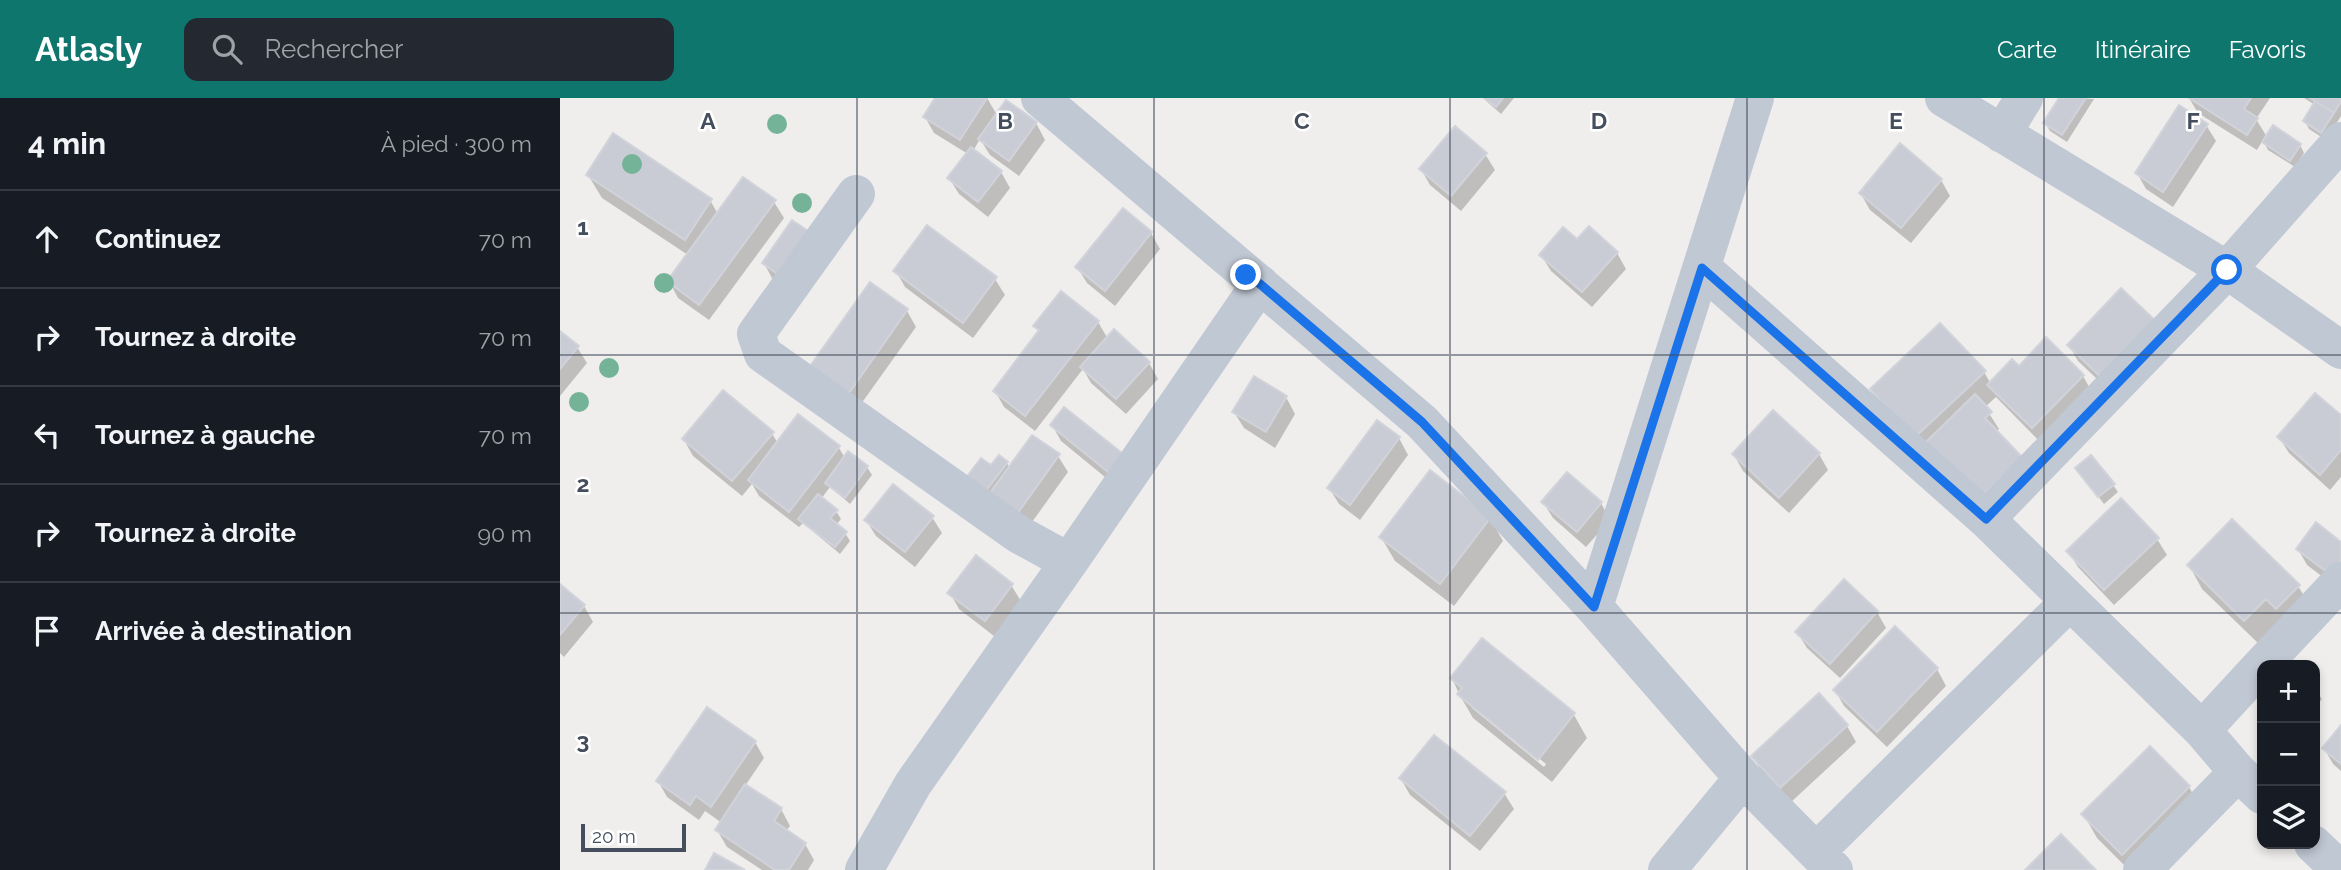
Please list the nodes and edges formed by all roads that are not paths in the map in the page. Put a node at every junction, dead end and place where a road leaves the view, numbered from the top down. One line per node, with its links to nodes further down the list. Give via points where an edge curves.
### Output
1 (1040, 98): 10 (street)
2 (1755, 98): 8 (street)
3 (1944, 98): 5 (street)
4 (2024, 98): 5 (street)
5 (2002, 134): 9 (street)
6 (2341, 141): 9 (street)
7 (856, 194): 13 (street, via 756,334 763,354 1018,534)
8 (1702, 268): 12 (street); 16 (street)
9 (2227, 270): 11 (street); 12 (street)
10 (1260, 284): 13 (street); 16 (street, via 1422,422)
11 (2341, 350)
12 (1986, 519): 15 (street)
13 (1069, 562): 24 (street, via 913,784)
14 (2341, 581): 17 (street)
15 (2070, 601): 19 (street); 23 (street)
16 (1594, 607): 20 (street)
17 (2267, 660)
18 (2257, 670): 19 (street)
19 (2202, 730): 21 (street)
20 (1743, 778): 23 (street); 25 (street)
21 (2250, 784): 26 (street)
22 (2318, 849): 27 (street)
23 (1825, 861)
24 (864, 870)
25 (1667, 870)
26 (2142, 870)
27 (2340, 870)

